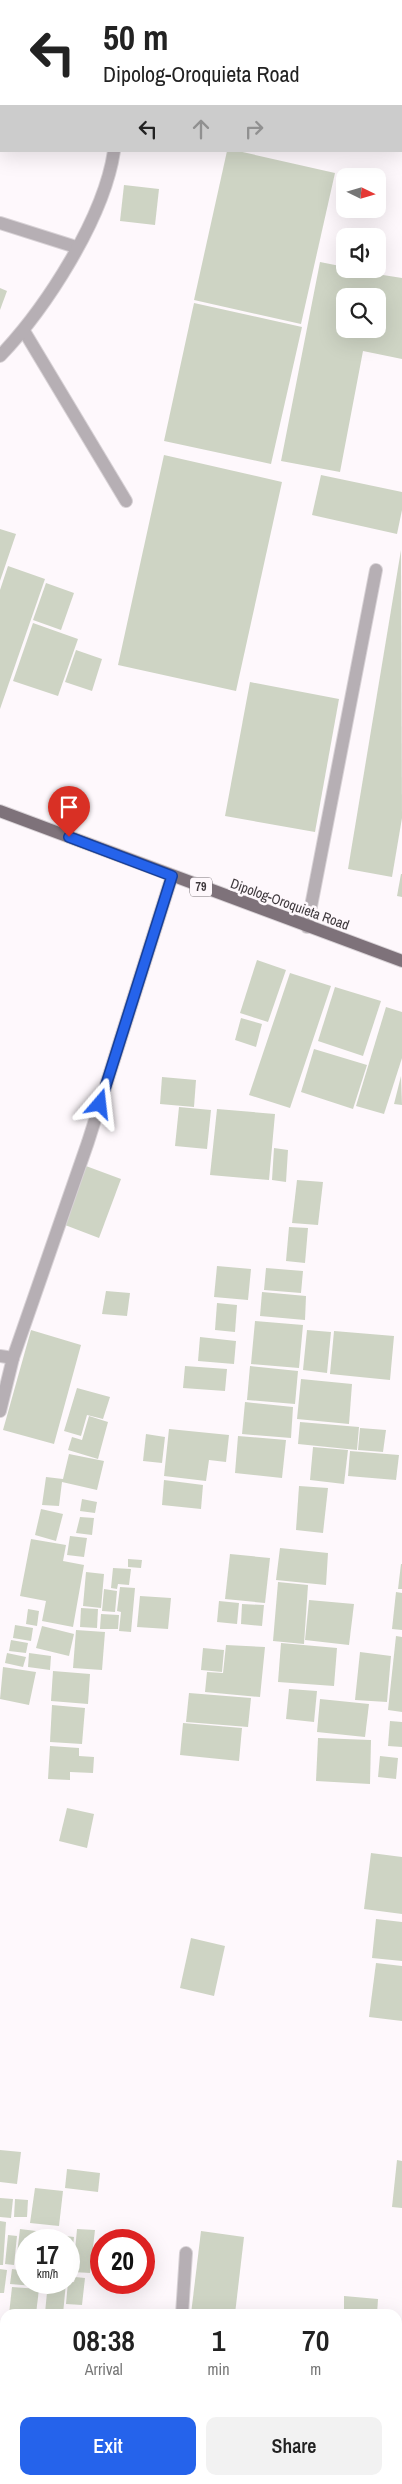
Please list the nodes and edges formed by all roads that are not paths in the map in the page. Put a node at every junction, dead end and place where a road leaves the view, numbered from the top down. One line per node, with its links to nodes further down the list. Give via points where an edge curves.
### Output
1 (114, 152): 3 (lane, via 99,206)
2 (0, 223): 3 (lane)
3 (76, 247): 4 (lane)
4 (24, 331): 5 (lane); 6 (lane)
5 (0, 356)
6 (126, 501)
7 (376, 570): 10 (lane)
8 (0, 811): 9 (main road, Dipolog-Oroquieta Road / 79)
9 (172, 876): 10 (main road, Dipolog-Oroquieta Road / 79); 12 (lane, via 88,1142)
10 (307, 927): 11 (main road, Dipolog-Oroquieta Road / 79)
11 (402, 961)
12 (6, 1357): 13 (lane)
13 (0, 1411)
14 (186, 2253): 15 (lane)
15 (182, 2309)

